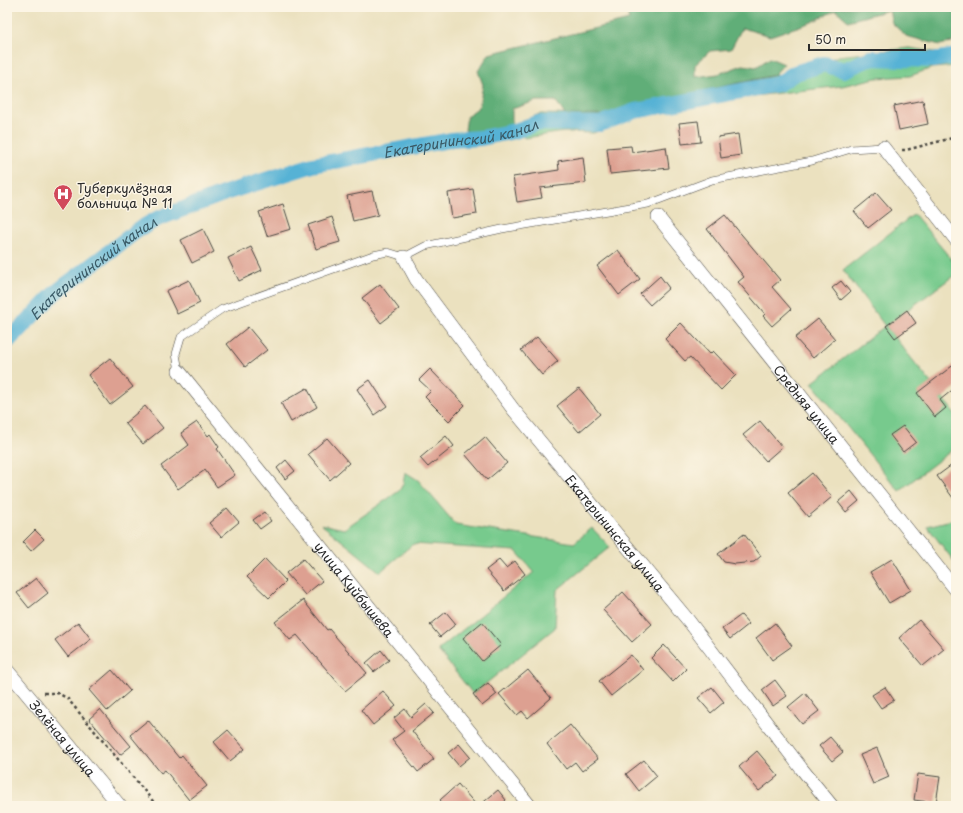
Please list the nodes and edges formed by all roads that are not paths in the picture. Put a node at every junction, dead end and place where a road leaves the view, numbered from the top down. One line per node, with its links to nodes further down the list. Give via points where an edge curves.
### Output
1 (883, 147): 3 (street); 4 (lane, via 851,150 812,161 712,180 648,204 502,229 425,246)
2 (658, 217): 6 (street, Средняя улица)
3 (956, 240)
4 (404, 257): 5 (lane, via 388,252 373,255 222,308 181,337 176,354); 10 (street, Екатерининская улица, via 416,280 513,409 688,620)
5 (179, 372): 9 (street, улица Куйбышева)
6 (956, 590)
7 (7, 670): 8 (street, Зелёная улица)
8 (120, 806)
9 (530, 806)
10 (832, 806)

